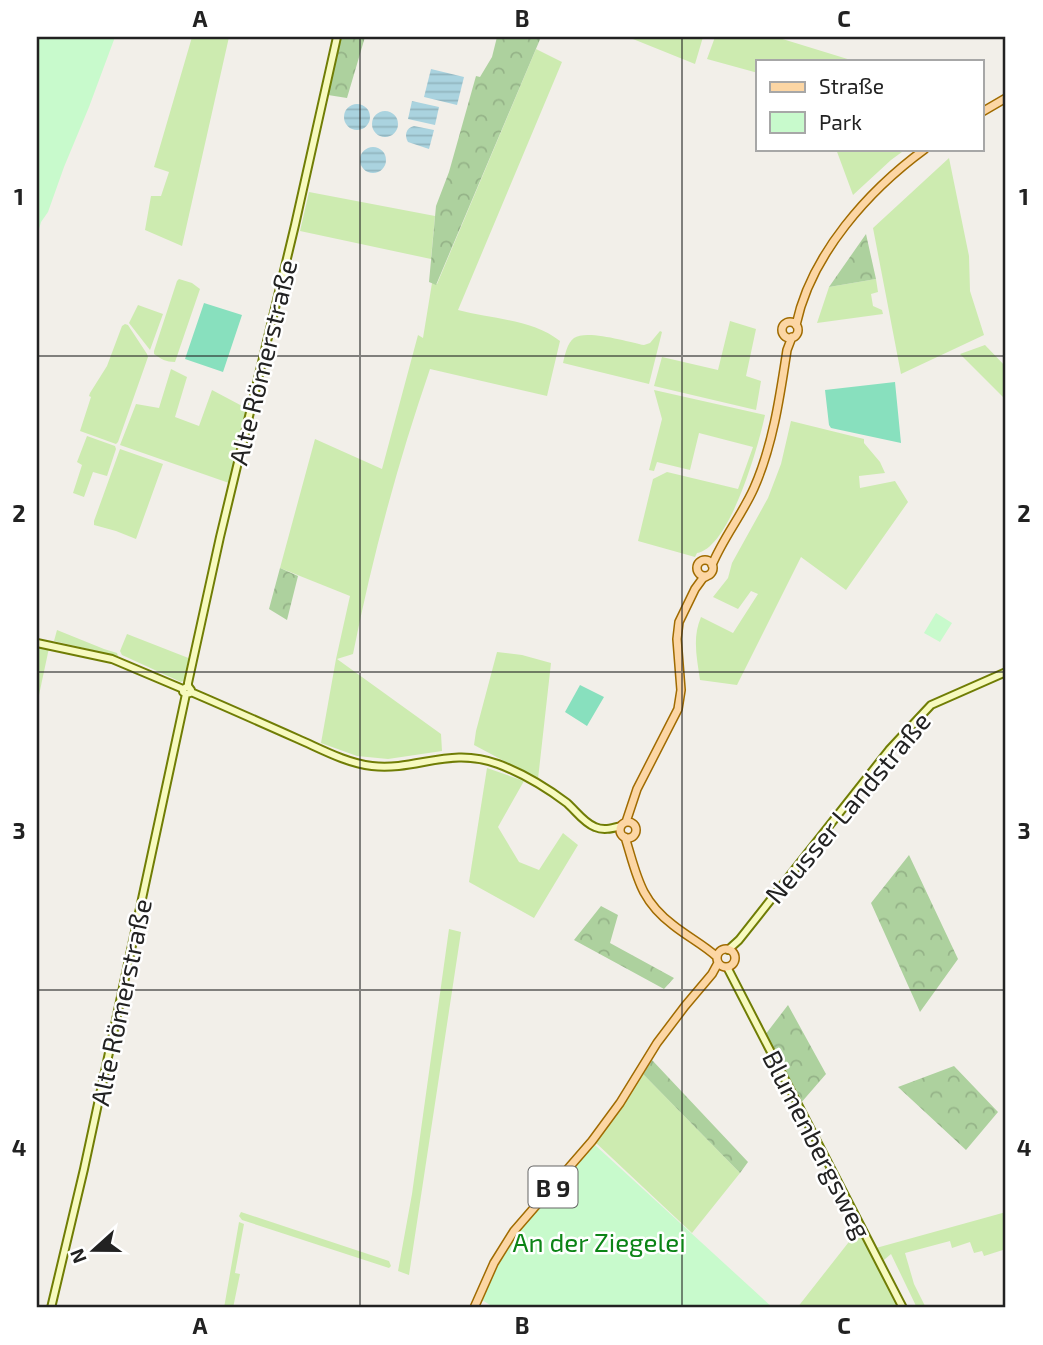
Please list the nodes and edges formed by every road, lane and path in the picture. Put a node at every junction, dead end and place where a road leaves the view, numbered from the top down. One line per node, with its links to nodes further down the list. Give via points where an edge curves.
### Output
1 (337, 37): 11 (street, Alte Römerstraße)
2 (1006, 98): 3 (main road)
3 (984, 111)
4 (924, 150): 5 (main road, via 898,169 848,223 820,264)
5 (794, 323): 6 (main road, via 798,331); 6 (main road, via 783,328)
6 (789, 337): 7 (main road, via 761,469)
7 (709, 563): 8 (main road, via 711,573); 8 (main road, via 699,563)
8 (703, 575): 12 (main road, via 677,630 678,709 637,789)
9 (37, 643): 11 (street, via 112,659)
10 (1006, 672): 13 (street, Neusser Landstraße, via 931,705 882,758)
11 (187, 690): 12 (street, via 362,764 398,765 450,757 504,766 565,802 593,826); 15 (street, Alte Römerstraße)
12 (626, 830): 14 (main road, via 635,874 652,904)
13 (730, 951): 14 (main road); 14 (main road, via 734,959)
14 (723, 962): 16 (main road, B 9, via 657,1043 592,1141 514,1231); 17 (street, Blumenbergsweg)
15 (51, 1308)
16 (474, 1308)
17 (903, 1308)

